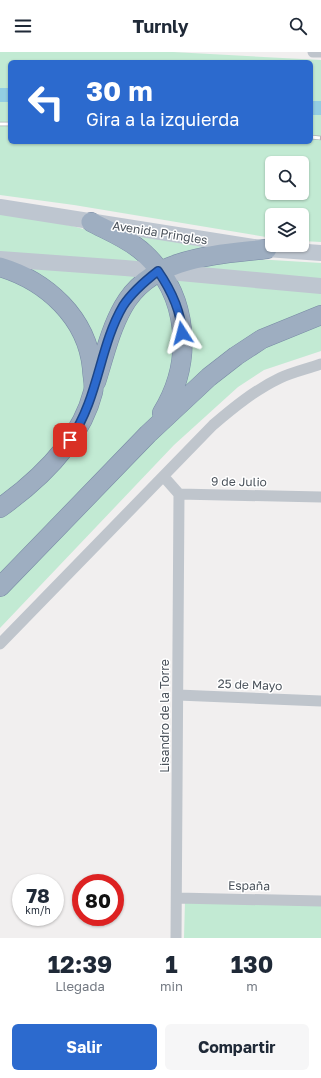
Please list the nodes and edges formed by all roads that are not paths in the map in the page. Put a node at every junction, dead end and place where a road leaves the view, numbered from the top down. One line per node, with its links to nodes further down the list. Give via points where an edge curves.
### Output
1 (313, 52): 2 (street)
2 (321, 52)
3 (0, 207): 4 (main road, Avenida Pringles)
4 (91, 222): 5 (main road, Avenida Pringles); 11 (highway, via 143,253)
5 (265, 249)
6 (265, 249): 11 (highway, via 198,257)
7 (308, 252): 8 (main road, Avenida Pringles)
8 (321, 253)
9 (0, 259): 11 (main road)
10 (0, 267): 15 (highway, via 44,287 68,310 82,332 91,357)
11 (158, 271): 12 (main road); 15 (highway, via 140,286 124,306 113,328); 16 (highway, via 171,290 181,320 183,347 174,391)
12 (321, 286)
13 (321, 315): 16 (highway, via 262,339 236,356 209,377)
14 (321, 364): 17 (street, via 281,378 237,405 213,425)
15 (94, 391): 20 (highway, via 81,424 70,440 53,461 19,494)
16 (148, 434): 21 (highway)
17 (164, 477): 18 (street); 22 (street)
18 (179, 494): 19 (street, 9 de Julio); 23 (street, Lisandro de la Torre)
19 (321, 497)
20 (0, 508)
21 (0, 587)
22 (0, 644)
23 (178, 695): 24 (street, 25 de Mayo); 25 (street, Lisandro de la Torre)
24 (321, 701)
25 (177, 898): 26 (street, España); 27 (street, Lisandro de la Torre)
26 (321, 901)
27 (176, 938)

